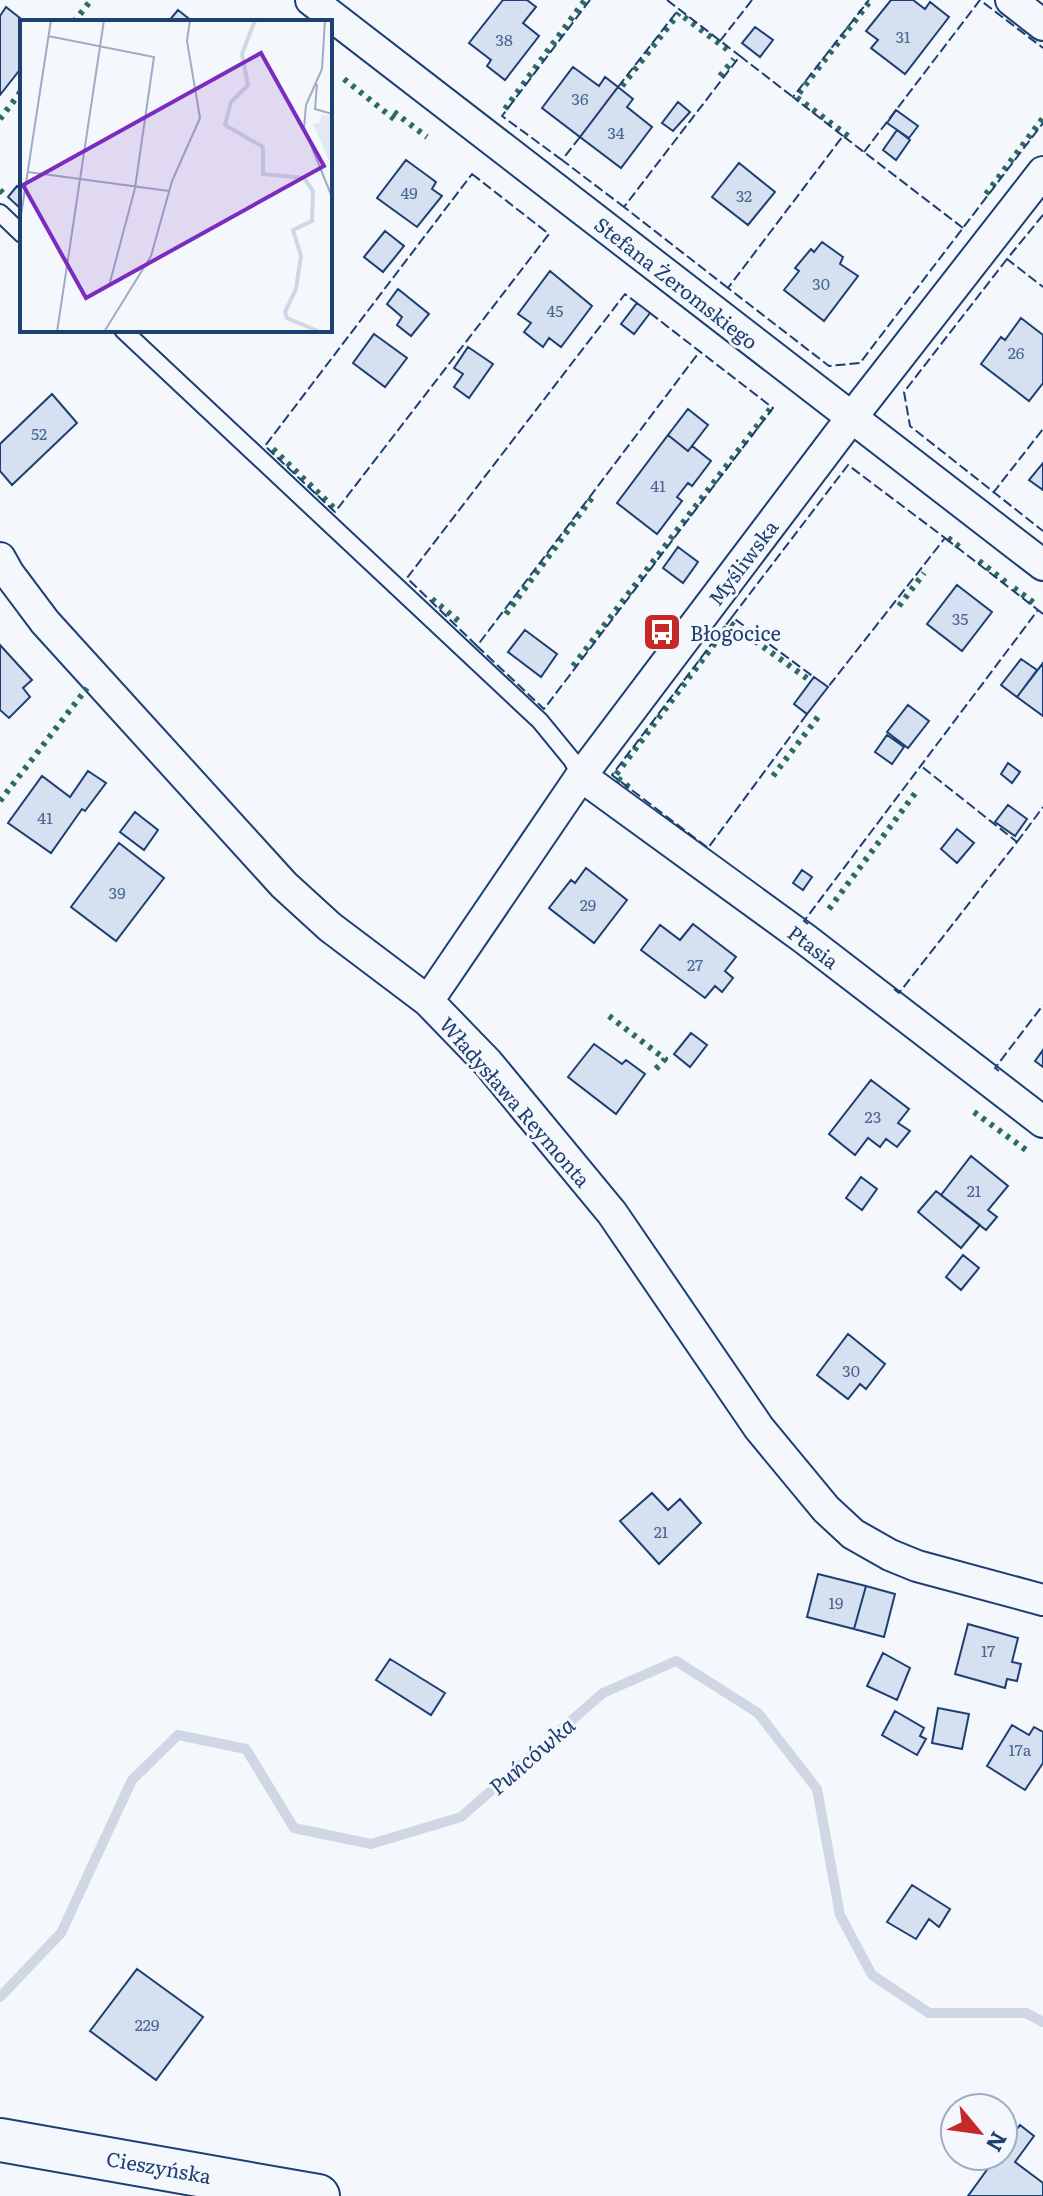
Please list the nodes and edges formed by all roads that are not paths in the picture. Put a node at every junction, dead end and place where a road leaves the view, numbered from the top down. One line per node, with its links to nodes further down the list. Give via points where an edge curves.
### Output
1 (311, 0): 8 (street, Stefana Żeromskiego)
2 (1011, 0): 3 (street)
3 (1043, 25)
4 (1043, 172): 8 (street, Myśliwska)
5 (0, 213): 6 (lane)
6 (20, 232)
7 (125, 332): 11 (lane, via 540,721)
8 (852, 417): 10 (street, Stefana Żeromskiego); 11 (street, Myśliwska)
9 (0, 558): 12 (street, Władysława Reymonta, via 45,622 284,885)
10 (1043, 565)
11 (581, 776): 12 (street, Myśliwska); 13 (street, Ptasia)
12 (428, 1001): 14 (street, Władysława Reymonta, via 488,1063 612,1213 759,1428 826,1509 853,1534 890,1555)
13 (1043, 1122)
14 (1043, 1600)
15 (0, 2140): 16 (street, Cieszyńska)
16 (318, 2196)

